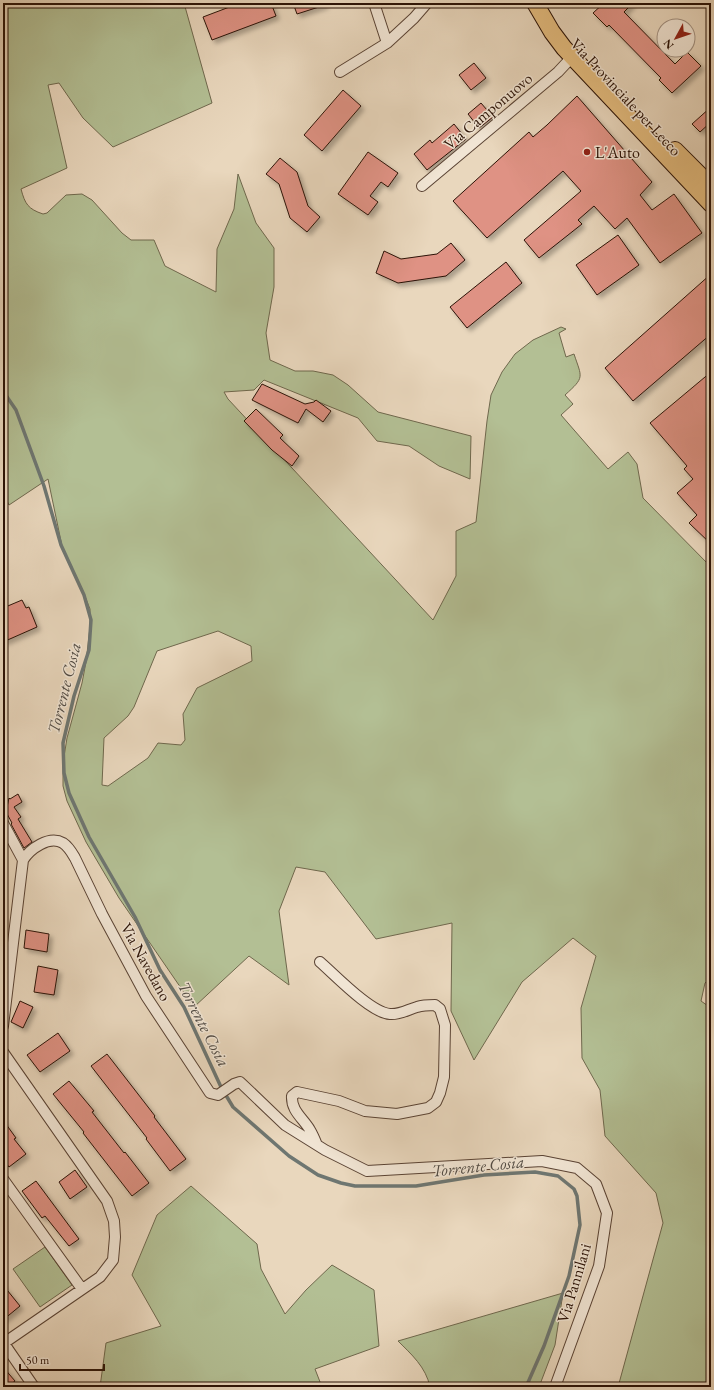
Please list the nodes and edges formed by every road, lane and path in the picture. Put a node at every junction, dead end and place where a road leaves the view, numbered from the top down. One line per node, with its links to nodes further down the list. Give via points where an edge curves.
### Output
1 (374, 3): 5 (street)
2 (427, 3): 5 (street)
3 (535, 3): 6 (main road, Via Provinciale per Lecco, via 552,32)
4 (547, 3): 8 (main road, Via Provinciale per Lecco, via 560,26)
5 (387, 43): 7 (street)
6 (572, 57): 8 (street, via 577,56 603,81); 9 (street, Via Camponuovo, via 558,72); 10 (main road, Via Provinciale per Lecco, via 688,179)
7 (340, 72)
8 (608, 80): 10 (main road, Via Provinciale per Lecco)
9 (422, 186)
10 (710, 196)
11 (3, 823): 12 (street)
12 (23, 860): 14 (street); 16 (street, Via Navedano, via 33,848 53,841 63,843 75,858 146,996 210,1093 218,1095 240,1082 285,1125)
13 (320, 962): 16 (street, via 378,1011 399,1013 426,1005 435,1005 440,1009 444,1025 444,1072 436,1102 428,1108 397,1114 365,1110 339,1101 297,1092 292,1096 291,1104 310,1130)
14 (3, 1026)
15 (3, 1052): 19 (street, via 107,1201 114,1221 113,1260 100,1277)
16 (317, 1145): 17 (street, Via Navedano)
17 (367, 1171): 22 (street, Via Pannilani, via 542,1161 577,1168 596,1184 608,1213 598,1266)
18 (3, 1179): 19 (street)
19 (82, 1289): 20 (street)
20 (3, 1343): 21 (street)
21 (34, 1387)
22 (555, 1387)

